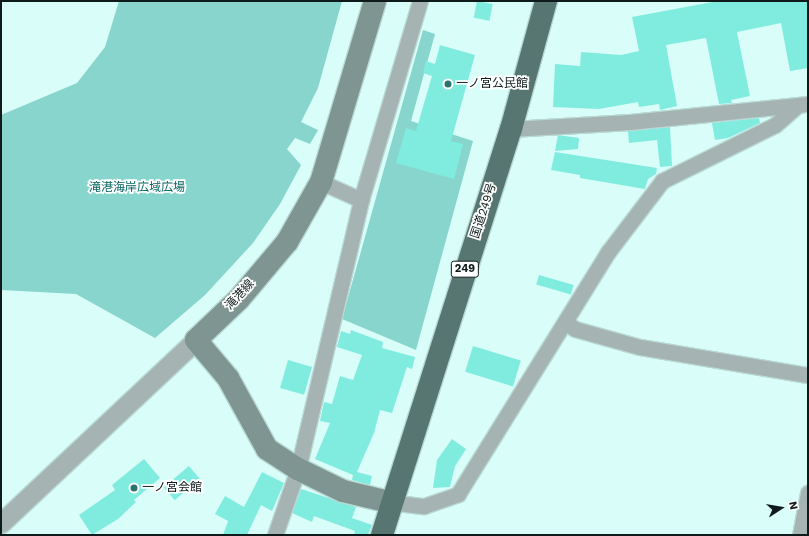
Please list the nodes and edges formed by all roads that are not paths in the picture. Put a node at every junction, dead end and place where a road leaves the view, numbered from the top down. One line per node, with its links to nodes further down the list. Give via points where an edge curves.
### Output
1 (375, 1): 6 (main road, 滝港線)
2 (420, 1): 7 (street)
3 (546, 1): 5 (highway, 国道249号 / 249)
4 (802, 106): 5 (street); 8 (street, via 775,125 662,181 608,252)
5 (511, 129): 13 (highway, 国道249号 / 249)
6 (320, 182): 7 (street); 9 (main road, 滝港線, via 287,242 238,299)
7 (361, 200): 11 (street)
8 (565, 322): 10 (street, via 575,329 640,347); 13 (street, via 458,494 424,506)
9 (196, 340): 11 (main road, via 228,378 268,449); 14 (street)
10 (808, 375)
11 (298, 469): 13 (main road, via 343,491); 15 (street)
12 (808, 493): 17 (street)
13 (389, 502): 16 (highway, 国道249号 / 249)
14 (1, 523)
15 (275, 535)
16 (382, 535)
17 (800, 535)

